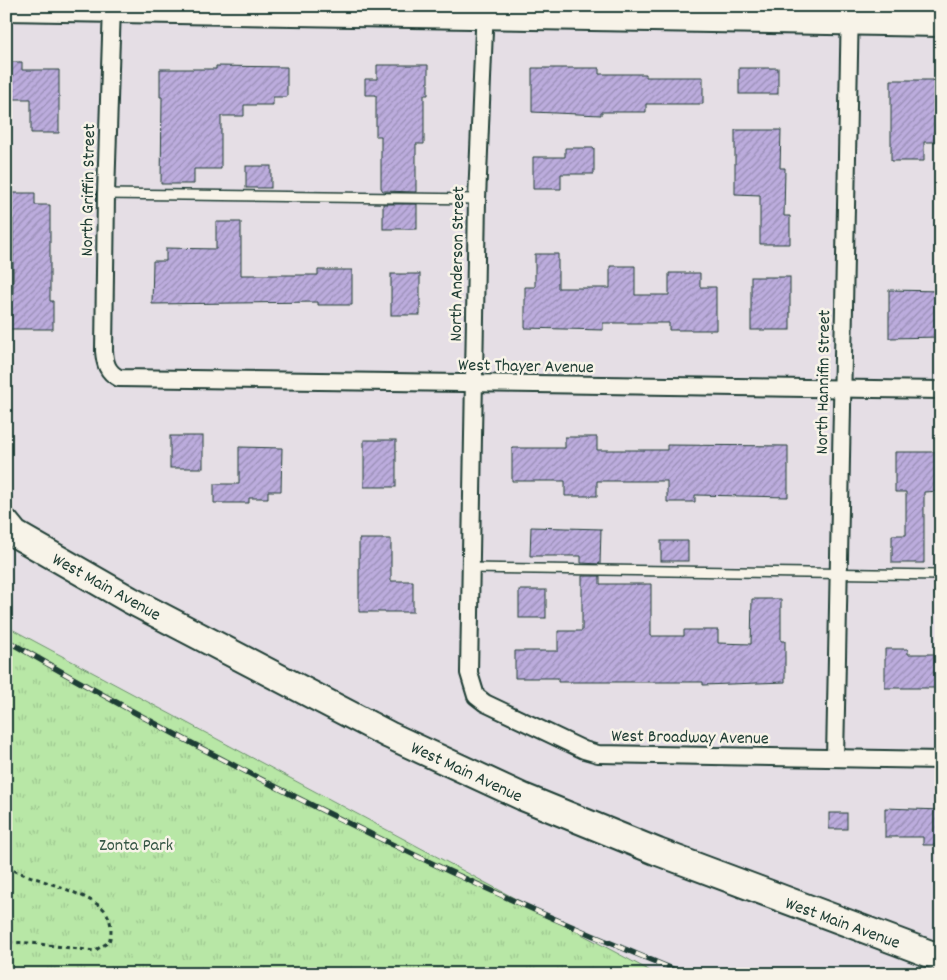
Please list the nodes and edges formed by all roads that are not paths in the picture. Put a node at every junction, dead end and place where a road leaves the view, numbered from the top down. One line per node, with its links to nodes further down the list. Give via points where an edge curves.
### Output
1 (6, 8): 2 (street)
2 (112, 8): 3 (street); 6 (street, North Griffin Street)
3 (485, 11): 4 (street); 7 (street, North Anderson Street)
4 (850, 14): 5 (street); 10 (street, North Hannifin Street)
5 (941, 24)
6 (106, 194): 7 (lane); 8 (street, North Griffin Street, via 104,351)
7 (477, 199): 9 (street, North Anderson Street)
8 (111, 374): 9 (street, West Thayer Avenue, via 135,379)
9 (474, 384): 10 (street, West Thayer Avenue); 13 (street, North Anderson Street)
10 (842, 389): 11 (street, West Thayer Avenue); 14 (street, North Hannifin Street)
11 (941, 390)
12 (9, 530): 19 (main road, West Main Avenue, via 130,600 389,735 523,797)
13 (471, 568): 14 (lane); 16 (street, North Anderson Street)
14 (839, 574): 15 (lane); 17 (street, North Hannifin Street)
15 (941, 575)
16 (469, 673): 17 (street, West Broadway Avenue, via 476,696 485,703 598,754)
17 (835, 758): 18 (street, West Broadway Avenue)
18 (941, 760)
19 (941, 958)

